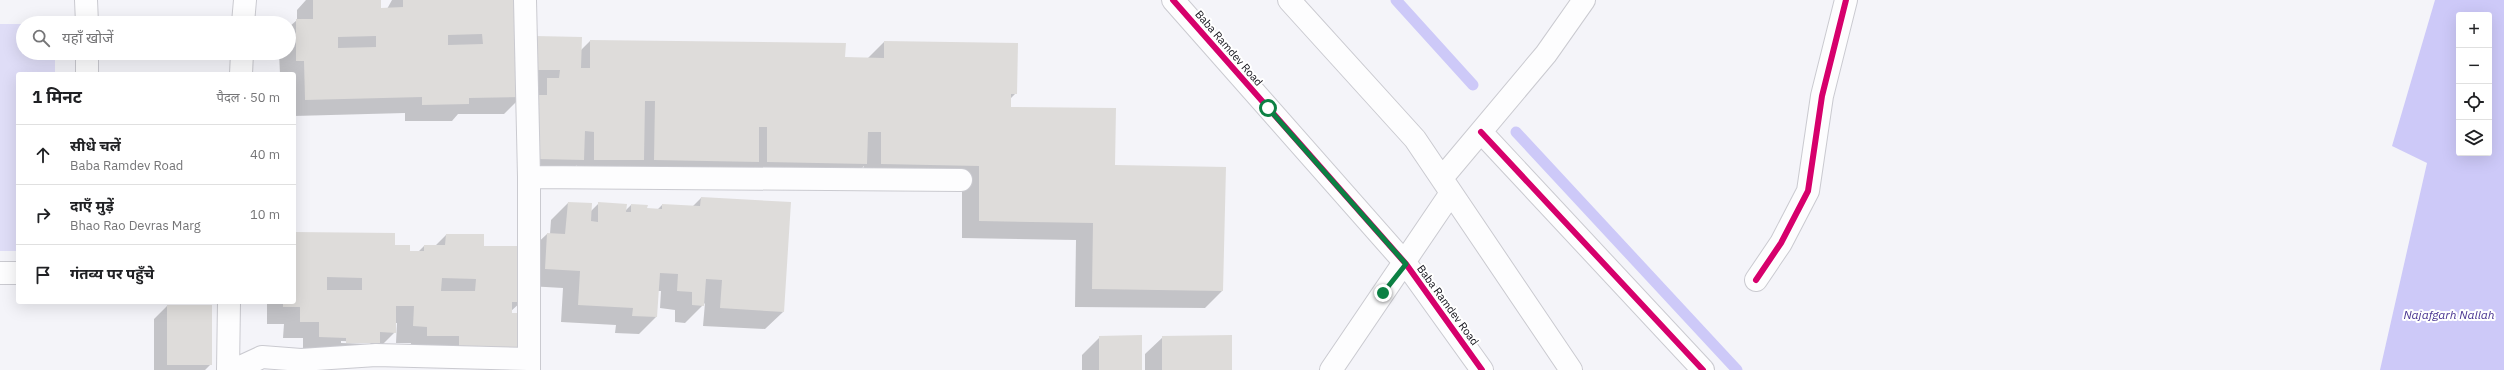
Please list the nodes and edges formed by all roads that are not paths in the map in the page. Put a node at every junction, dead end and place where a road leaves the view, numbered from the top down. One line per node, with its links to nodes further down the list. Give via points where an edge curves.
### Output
1 (86, 0): 8 (street)
2 (245, 0): 9 (street)
3 (525, 0): 15 (street)
4 (1173, 0): 18 (street, Baba Ramdev Road)
5 (1289, 0): 17 (street, via 1415,139)
6 (1584, 0): 14 (street, via 1546,54)
7 (1846, 0): 21 (street, via 1822,96 1808,191 1781,243)
8 (87, 16)
9 (244, 16)
10 (87, 60): 12 (street)
11 (242, 60): 13 (street)
12 (87, 72)
13 (241, 72)
14 (1481, 132): 17 (street); 29 (street)
15 (529, 177): 16 (street); 23 (street)
16 (961, 180)
17 (1446, 186): 18 (street, via 1432,220); 28 (street)
18 (1406, 264): 26 (street, via 1383,293); 27 (street, Baba Ramdev Road)
19 (0, 273): 20 (street)
20 (16, 273)
21 (1756, 280)
22 (229, 304): 24 (street)
23 (528, 364): 25 (street, via 376,355 301,360 262,357)
24 (228, 370)
25 (234, 370)
26 (1331, 370)
27 (1482, 370)
28 (1571, 370)
29 (1703, 370)

